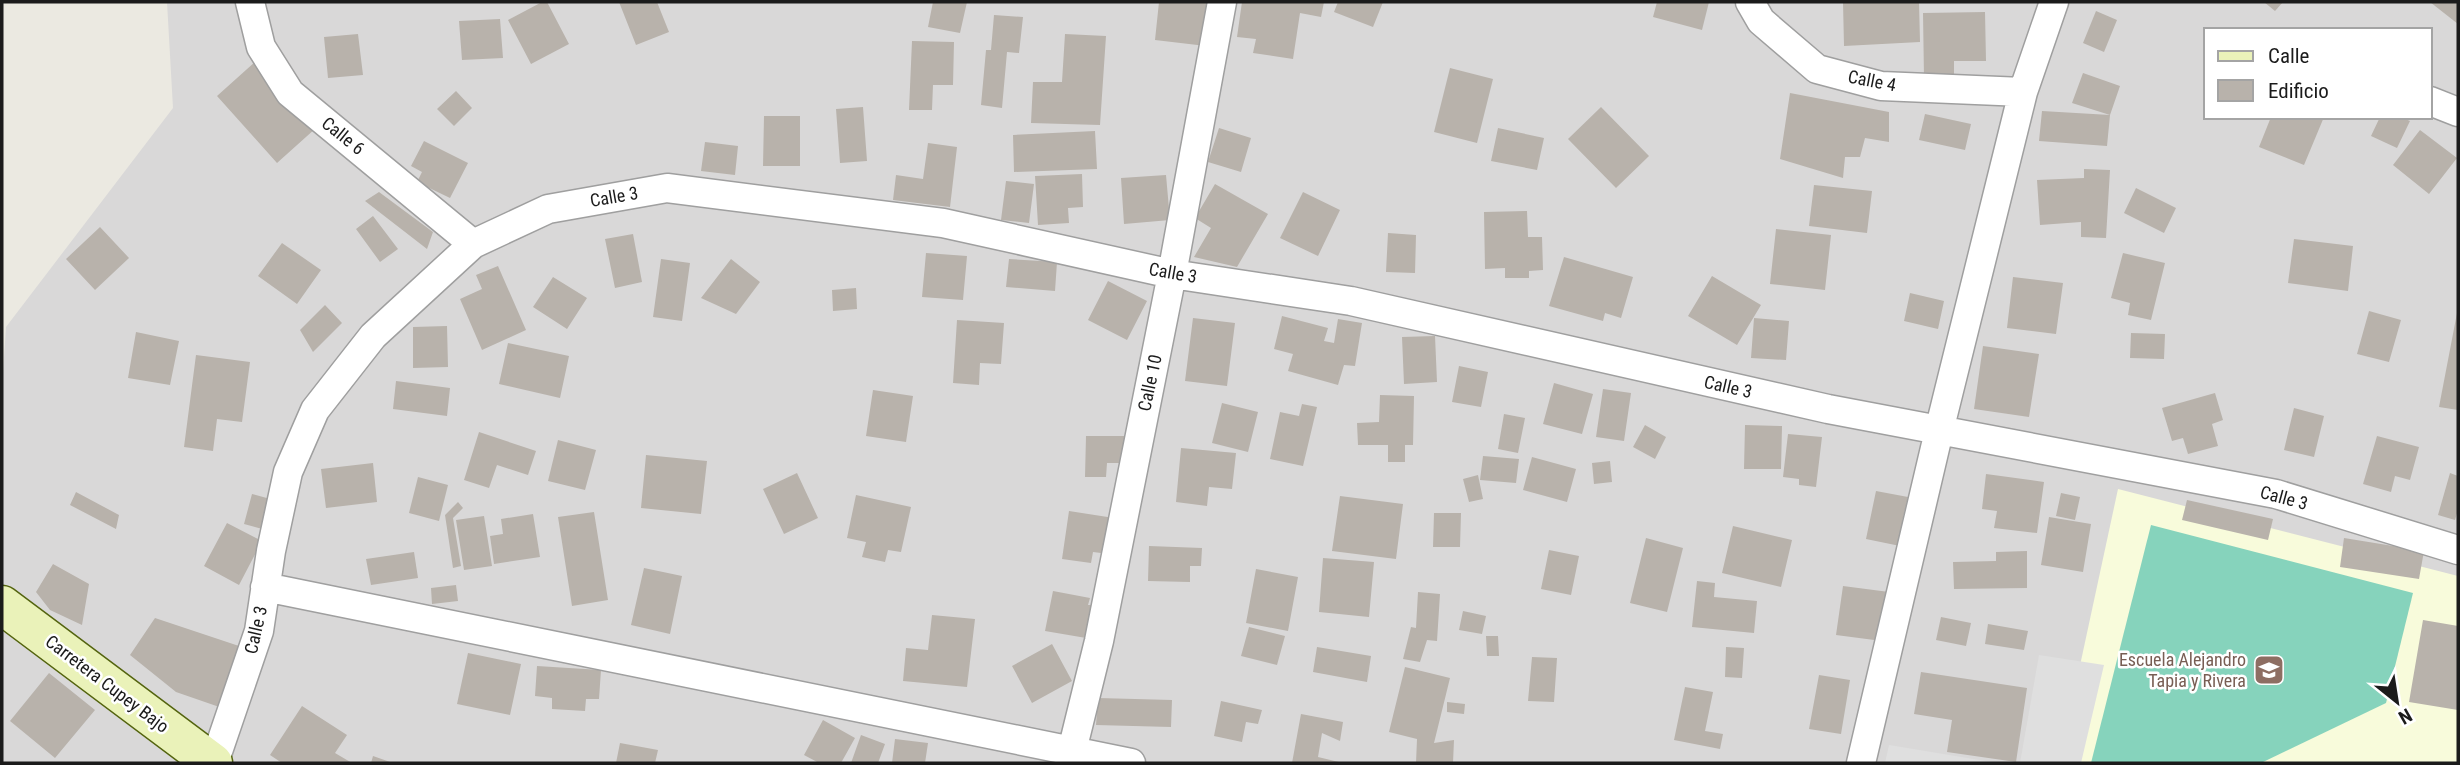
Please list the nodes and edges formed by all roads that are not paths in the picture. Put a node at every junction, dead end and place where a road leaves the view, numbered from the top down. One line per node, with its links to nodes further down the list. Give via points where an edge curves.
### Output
1 (250, 2): 8 (street, Calle 6, via 261,47 290,93)
2 (1222, 2): 9 (street, Calle 10)
3 (1750, 2): 5 (street, Calle 4, via 1761,21 1816,69 1881,86)
4 (2054, 2): 5 (street)
5 (2023, 92): 10 (street)
6 (2432, 102): 7 (street)
7 (2458, 112)
8 (473, 244): 9 (street, Calle 3, via 548,209 667,188 943,223); 12 (street, Calle 3, via 373,335 315,410 288,472)
9 (1172, 274): 10 (street, Calle 3, via 1351,301); 14 (street, Calle 10, via 1099,640)
10 (1939, 431): 11 (street, Calle 3, via 2276,494); 17 (street)
11 (2458, 550)
12 (265, 587): 14 (street); 15 (street, Calle 3, via 259,631)
13 (2, 605): 15 (street, Carretera Cupey Bajo)
14 (1070, 757): 16 (street)
15 (214, 763)
16 (1131, 763)
17 (1861, 763)

